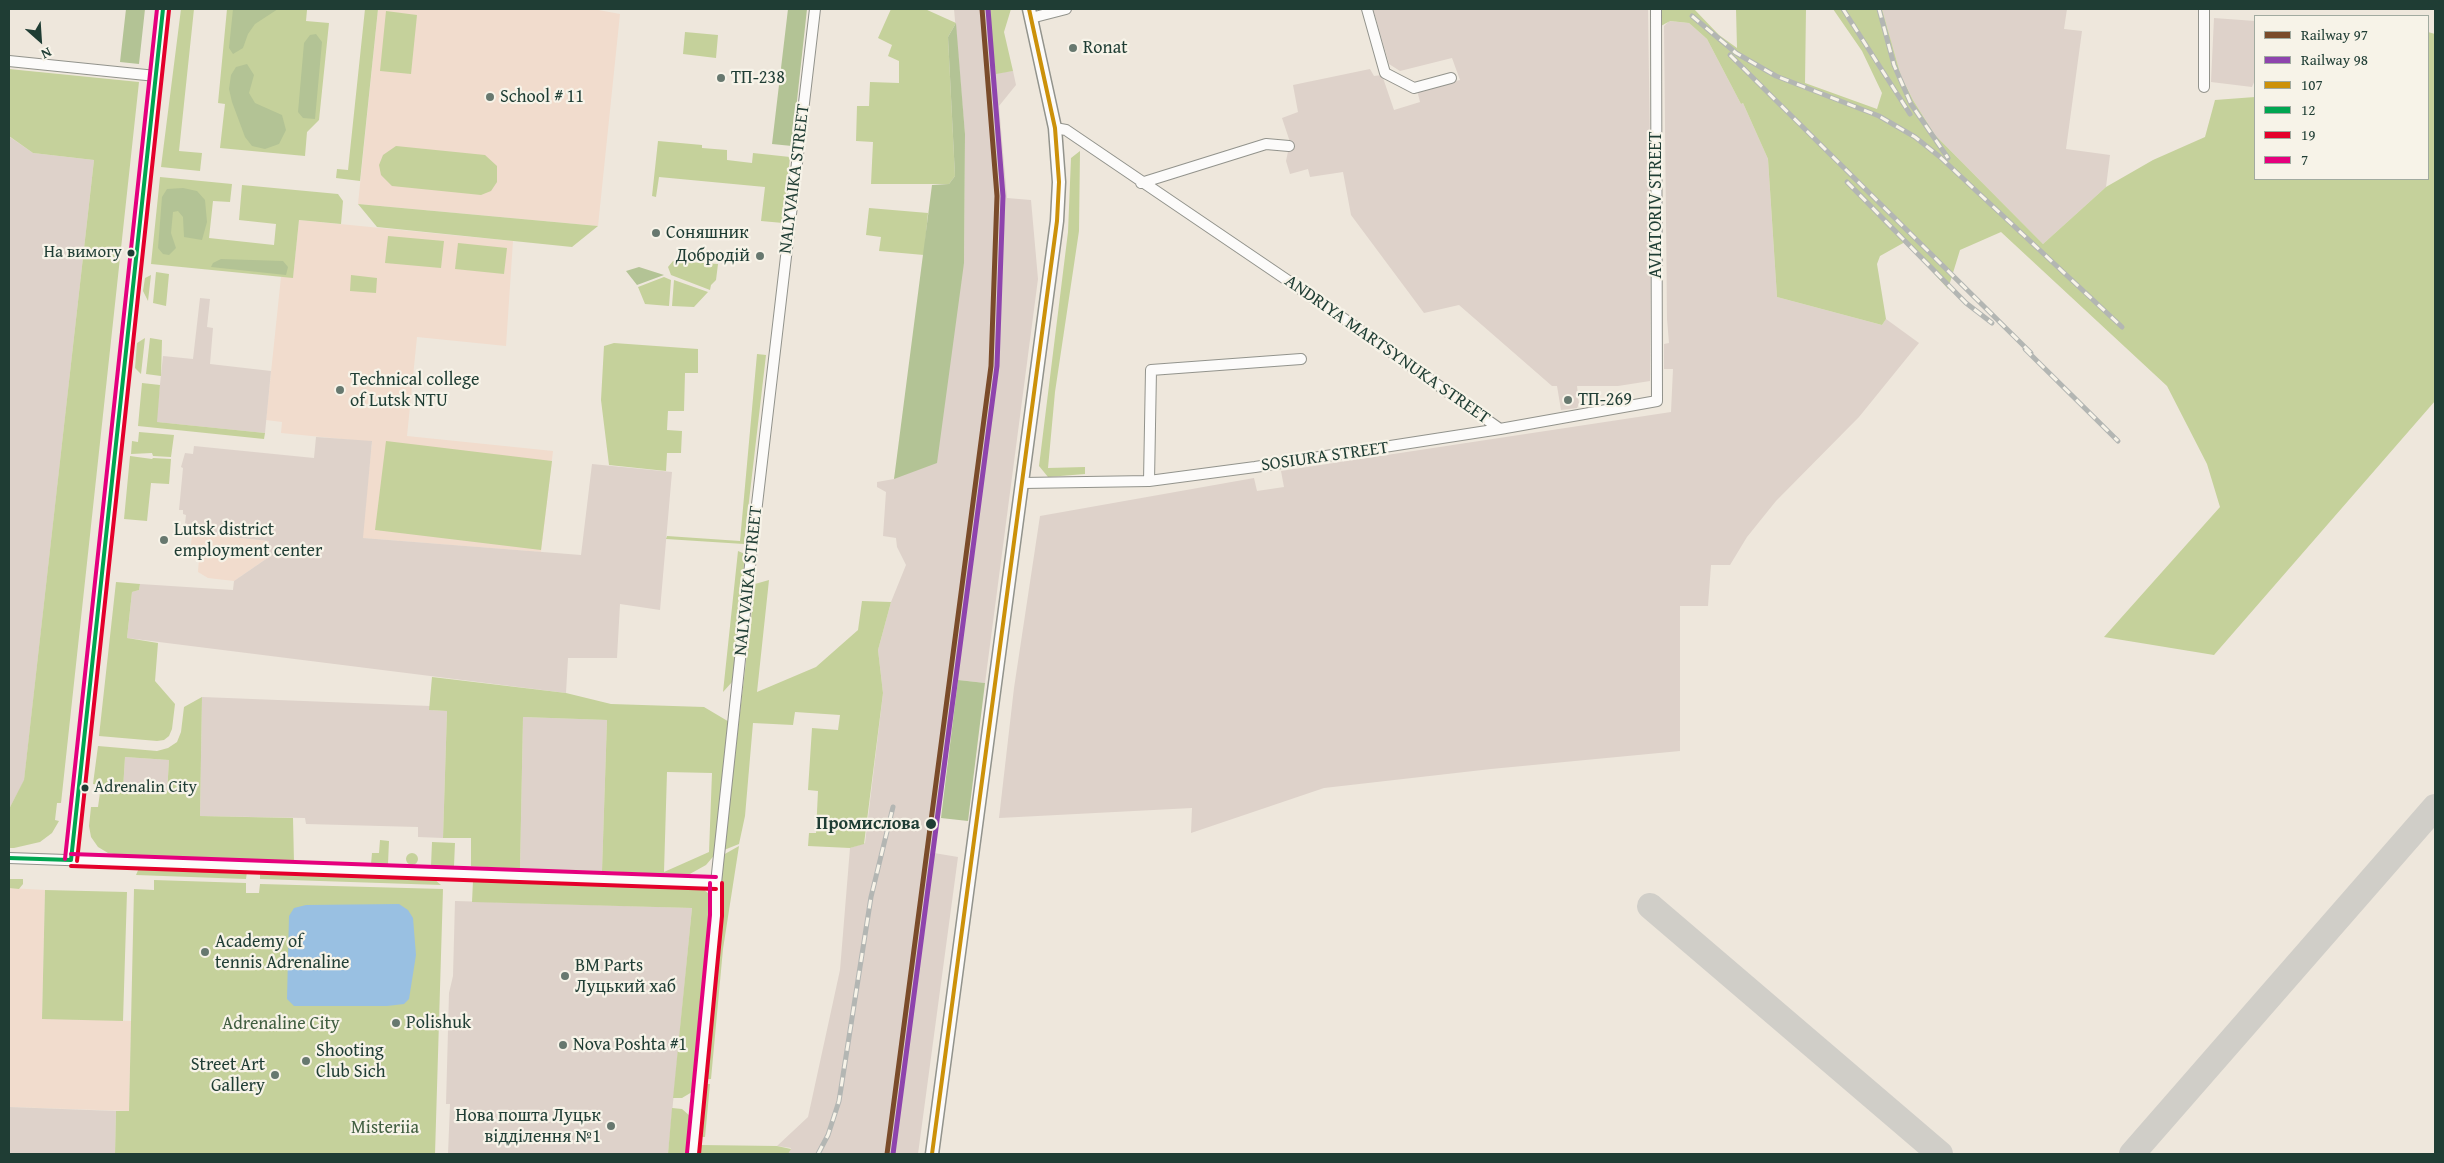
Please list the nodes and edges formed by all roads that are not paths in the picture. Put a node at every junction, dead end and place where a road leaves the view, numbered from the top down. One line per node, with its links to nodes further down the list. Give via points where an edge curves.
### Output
1 (162, 9): 9 (street)
2 (815, 9): 22 (street, NALYVAIKA STREET)
3 (1066, 9): 7 (street)
4 (1367, 9): 10 (street, via 1385,73 1414,88)
5 (1656, 9): 16 (street, AVIATORIV STREET)
6 (2204, 9): 11 (street)
7 (1030, 13): 12 (main road)
8 (9, 61): 9 (street)
9 (156, 76): 21 (street)
10 (1451, 78)
11 (2204, 87)
12 (1055, 128): 14 (street, ANDRIYA MARTSYNUKA STREET, via 1066,130); 19 (main road, via 1059,182 1057,221)
13 (1289, 146): 14 (street, via 1266,144)
14 (1142, 183): 17 (street, ANDRIYA MARTSYNUKA STREET, via 1340,316)
15 (1301, 359): 18 (street, via 1151,370)
16 (1657, 401): 17 (street, ANDRIYA MARTSYNUKA STREET)
17 (1500, 429): 18 (street, SOSIURA STREET)
18 (1149, 481): 19 (street, SOSIURA STREET)
19 (1022, 483): 24 (main road)
20 (9, 858): 21 (street)
21 (71, 860): 22 (street)
22 (716, 883): 23 (street, NALYVAIKA STREET, via 716,916)
23 (693, 1154)
24 (932, 1154)

